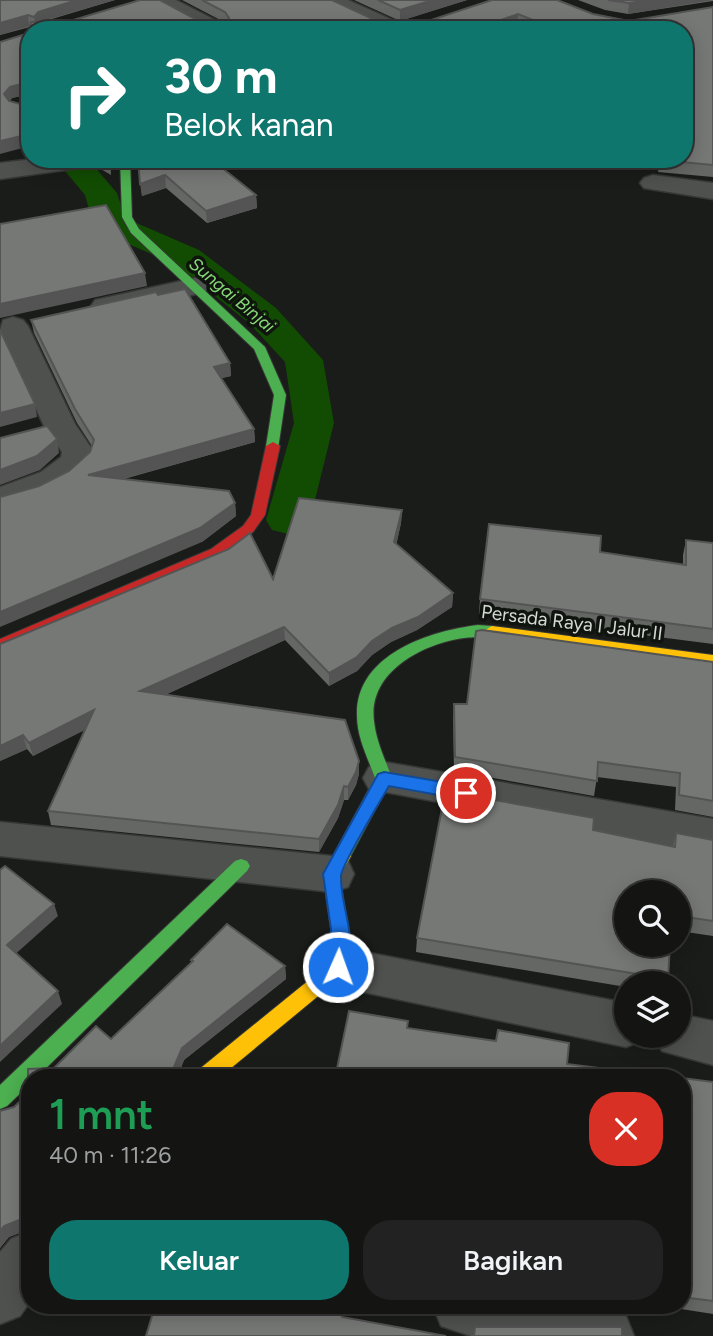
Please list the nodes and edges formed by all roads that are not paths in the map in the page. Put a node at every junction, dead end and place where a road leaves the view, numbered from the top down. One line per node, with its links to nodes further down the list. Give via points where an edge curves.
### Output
1 (161, 0): 3 (street)
2 (331, 0): 4 (street)
3 (200, 21)
4 (384, 21)
5 (26, 168): 7 (street)
6 (125, 168): 10 (street, via 127,216 135,231)
7 (0, 171)
8 (653, 183): 9 (street)
9 (713, 191)
10 (195, 286): 11 (street); 14 (street, via 259,347 280,395 258,515 248,529 216,552)
11 (78, 312)
12 (17, 325): 13 (street, via 47,427 78,452 77,461 53,479)
13 (0, 499)
14 (0, 645)
15 (713, 661): 16 (street, Persada Raya I Jalur II, via 480,629 442,637 410,650 377,675 367,694 365,717)
16 (384, 778): 17 (street); 20 (street)
17 (713, 836)
18 (0, 839): 19 (street)
19 (241, 866): 20 (street); 25 (street)
20 (332, 874): 21 (street, via 340,929)
21 (338, 967): 22 (street); 26 (street)
22 (614, 1023)
23 (691, 1039): 24 (street)
24 (713, 1043)
25 (31, 1069)
26 (215, 1069)
27 (21, 1079): 28 (street)
28 (0, 1099)
29 (21, 1269): 30 (street)
30 (0, 1296)
31 (484, 1314): 32 (street)
32 (525, 1328): 33 (street)
33 (606, 1336)

